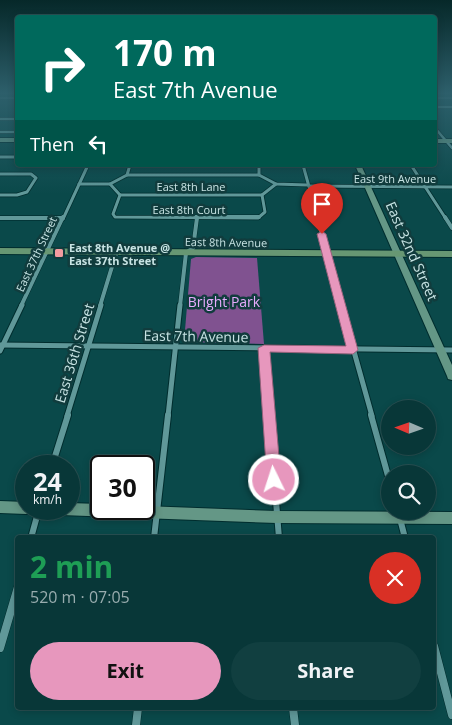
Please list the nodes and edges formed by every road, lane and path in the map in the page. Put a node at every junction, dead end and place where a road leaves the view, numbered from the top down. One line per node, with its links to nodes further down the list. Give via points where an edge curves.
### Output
1 (437, 130): 6 (street)
2 (0, 132): 3 (street)
3 (15, 132)
4 (0, 140): 5 (street)
5 (15, 140)
6 (449, 141): 7 (street)
7 (452, 148)
8 (0, 157): 9 (street)
9 (15, 157)
10 (87, 167): 19 (street, East 37th Street)
11 (129, 167): 17 (street)
12 (259, 167): 18 (street)
13 (303, 167): 22 (street)
14 (359, 167): 23 (street, East 32nd Street)
15 (412, 167): 24 (street)
16 (0, 174): 26 (street, via 35,176 27,192)
17 (127, 175): 18 (street); 20 (street)
18 (259, 175): 21 (street)
19 (79, 184): 20 (street); 30 (street, East 37th Street)
20 (110, 184): 27 (street)
21 (276, 184): 22 (street, East 9th Avenue); 28 (street)
22 (308, 186): 23 (street, East 9th Avenue); 39 (street)
23 (368, 187): 24 (street, East 9th Avenue); 40 (street, East 32nd Street)
24 (425, 187): 25 (street, East 9th Avenue); 32 (street)
25 (452, 187)
26 (0, 195)
27 (120, 195): 28 (street, East 8th Lane); 31 (street, East 8th Court, via 115,217)
28 (262, 195): 31 (street, East 8th Court, via 263,216)
29 (0, 218): 30 (street)
30 (63, 218): 34 (street, East 37th Street)
31 (197, 218): 38 (street)
32 (452, 228)
33 (0, 246): 34 (main road, East 8th Avenue)
34 (48, 249): 36 (main road, East 8th Avenue); 37 (main road, East 8th Avenue); 42 (street, East 37th Street)
35 (452, 249): 40 (main road, East 8th Avenue)
36 (118, 250): 38 (main road, East 8th Avenue); 43 (street, East 36th Street)
37 (0, 251)
38 (190, 251): 39 (main road, East 8th Avenue); 44 (street)
39 (326, 252): 40 (main road, East 8th Avenue); 46 (street)
40 (397, 252): 41 (main road, East 8th Avenue); 49 (street, East 32nd Street)
41 (452, 254)
42 (2, 345): 43 (street, East 7th Avenue); 48 (street, East 37th Street)
43 (89, 346): 44 (street, East 7th Avenue); 51 (street, East 36th Street)
44 (175, 346): 45 (street, East 7th Avenue); 56 (street)
45 (264, 348): 46 (street, East 7th Avenue); 58 (street)
46 (353, 350): 49 (street, East 7th Avenue); 52 (street)
47 (452, 350): 49 (street, East 7th Avenue)
48 (0, 351)
49 (441, 351): 50 (street, East 32nd Street)
50 (452, 376)
51 (55, 455)
52 (385, 465)
53 (0, 507): 54 (street)
54 (15, 508)
55 (80, 510): 56 (street)
56 (157, 512): 58 (street); 64 (street)
57 (381, 514): 58 (street)
58 (277, 517): 65 (street)
59 (436, 517): 60 (street)
60 (452, 518)
61 (37, 520): 63 (street)
62 (400, 520): 66 (street)
63 (32, 535)
64 (154, 535)
65 (279, 535)
66 (404, 535)
67 (15, 596): 68 (street)
68 (0, 648)
69 (436, 654): 72 (street)
70 (138, 710): 73 (street)
71 (293, 710): 74 (street)
72 (452, 715)
73 (136, 725)
74 (294, 725)

